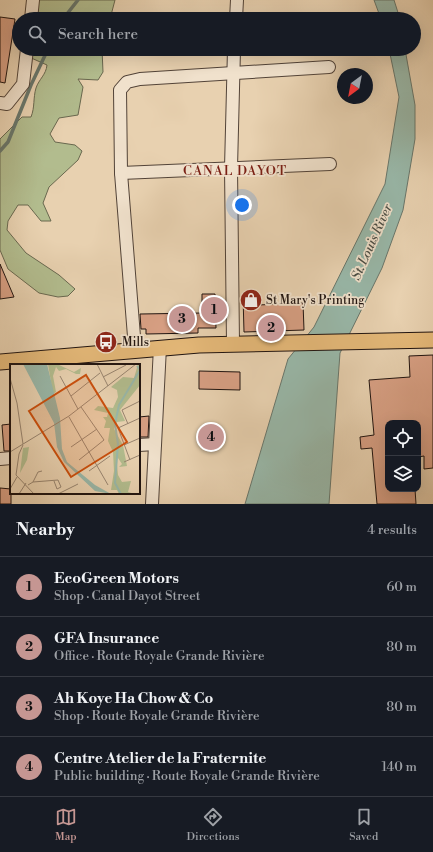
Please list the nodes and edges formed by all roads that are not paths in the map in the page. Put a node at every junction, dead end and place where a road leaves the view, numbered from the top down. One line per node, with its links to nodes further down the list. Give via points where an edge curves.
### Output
1 (33, 0): 3 (street)
2 (237, 0): 4 (street)
3 (32, 12)
4 (236, 12)
5 (27, 56): 9 (street, via 23,84 7,104)
6 (234, 56): 8 (street)
7 (329, 67): 8 (street)
8 (233, 74): 11 (street); 12 (street, via 140,79 127,82 120,90)
9 (0, 103)
10 (330, 164): 11 (street)
11 (232, 168): 12 (street); 14 (street)
12 (121, 173): 16 (street)
13 (433, 340): 14 (main road)
14 (233, 343): 15 (main road)
15 (160, 347): 16 (main road); 18 (street)
16 (135, 349): 17 (main road)
17 (0, 362)
18 (155, 444): 19 (street); 22 (street)
19 (140, 445)
20 (10, 458): 21 (street)
21 (0, 459)
22 (152, 504)

